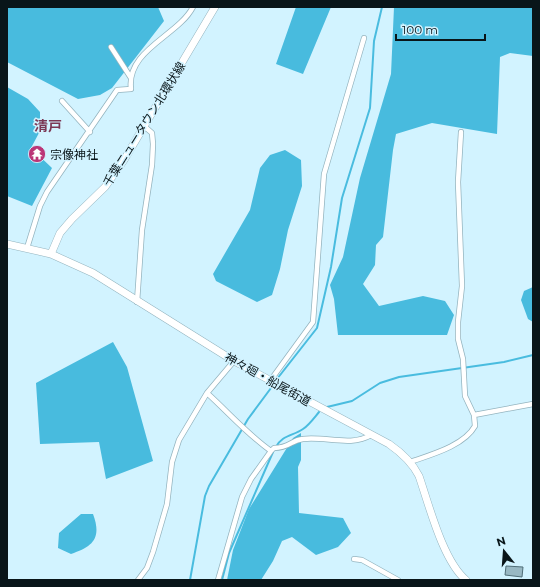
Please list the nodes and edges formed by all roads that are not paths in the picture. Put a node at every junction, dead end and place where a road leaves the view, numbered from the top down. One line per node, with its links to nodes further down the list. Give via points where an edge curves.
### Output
1 (193, 7): 5 (street, via 188,16 149,49)
2 (215, 7): 7 (street, 千葉ニュータウン北環状線)
3 (364, 38): 15 (street, via 324,174 313,322)
4 (111, 47): 5 (street)
5 (131, 78): 8 (street, via 131,89 117,90)
6 (62, 101): 8 (street)
7 (144, 126): 12 (street, 千葉ニュータウン北環状線, via 105,187 60,233); 13 (street, via 152,133 153,144 142,230)
8 (90, 132): 11 (street, via 47,192)
9 (460, 132): 18 (street, via 458,182 462,286 458,339 463,359 465,396)
10 (7, 244): 11 (street, 神々廻・船尾街道)
11 (27, 248): 12 (street, 神々廻・船尾街道)
12 (51, 254): 13 (street, 神々廻・船尾街道, via 93,273)
13 (137, 302): 14 (street, 神々廻・船尾街道)
14 (234, 361): 15 (street, 神々廻・船尾街道); 16 (street)
15 (273, 382): 19 (street, 神々廻・船尾街道)
16 (207, 393): 20 (street, via 235,418 244,430); 23 (street, via 179,440 172,462 167,504 153,552 148,568)
17 (533, 404): 18 (street)
18 (474, 414): 21 (street, via 475,426 467,436 445,449)
19 (371, 435): 20 (street, via 341,440 302,439 283,448); 21 (street, 神々廻・船尾街道, via 389,444)
20 (272, 449): 24 (street, via 242,496)
21 (410, 462): 26 (street, 神々廻・船尾街道, via 419,476 446,552)
22 (354, 559): 25 (street, via 362,560)
23 (138, 580)
24 (218, 580)
25 (398, 580)
26 (466, 580)

